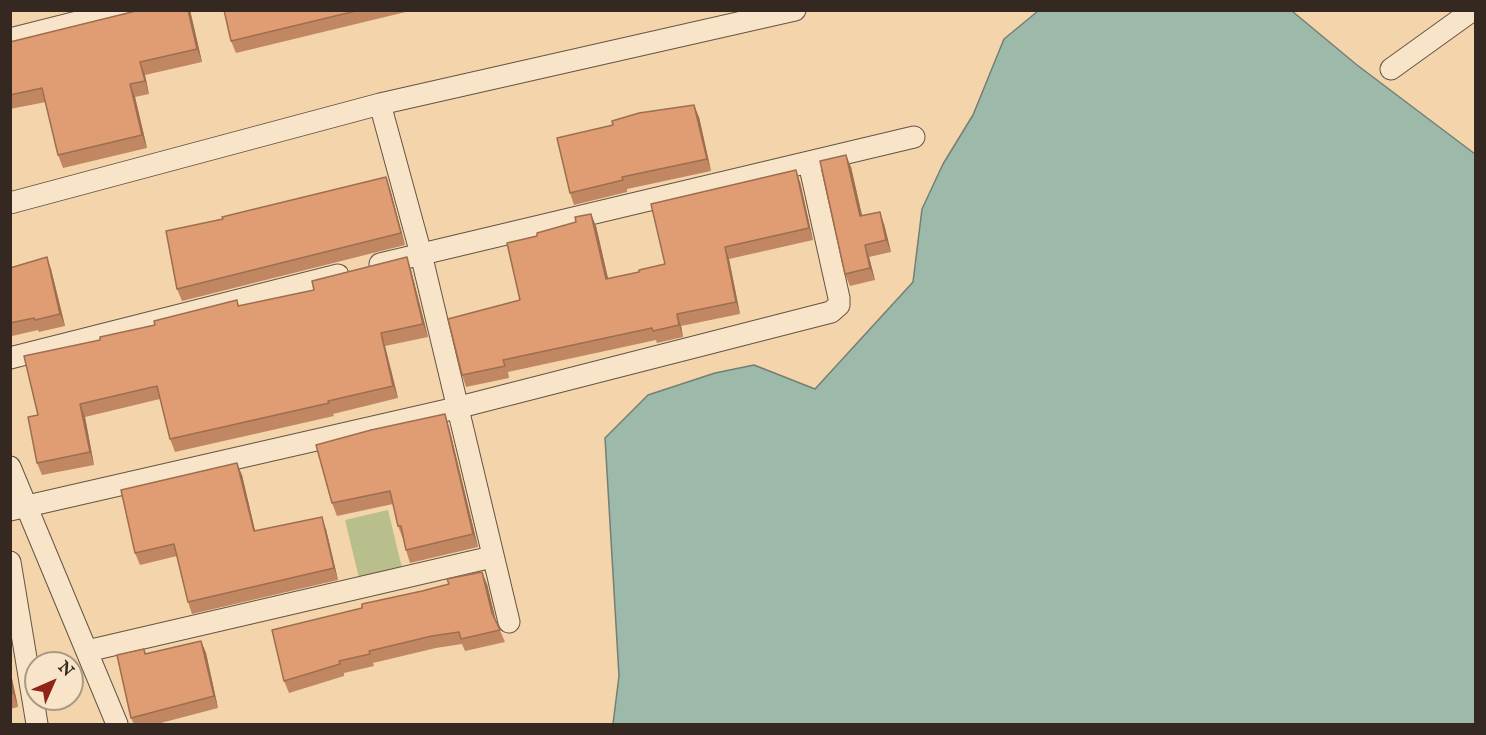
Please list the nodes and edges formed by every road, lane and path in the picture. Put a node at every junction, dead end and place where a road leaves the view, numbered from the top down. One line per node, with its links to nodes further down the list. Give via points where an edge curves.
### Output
1 (124, 10): 4 (street)
2 (795, 10): 6 (street)
3 (1473, 10): 5 (street)
4 (10, 39)
5 (1391, 69)
6 (380, 104): 9 (street); 10 (street)
7 (914, 137): 8 (street)
8 (809, 163): 10 (street); 12 (street, via 839,298 836,310)
9 (10, 203)
10 (421, 254): 11 (street); 12 (street)
11 (10, 358)
12 (456, 408): 14 (street); 15 (street)
13 (10, 467): 14 (street)
14 (19, 508): 18 (street)
15 (492, 557): 17 (street); 18 (street)
16 (10, 562): 19 (street)
17 (508, 622)
18 (87, 651): 20 (street)
19 (37, 724)
20 (117, 724)

